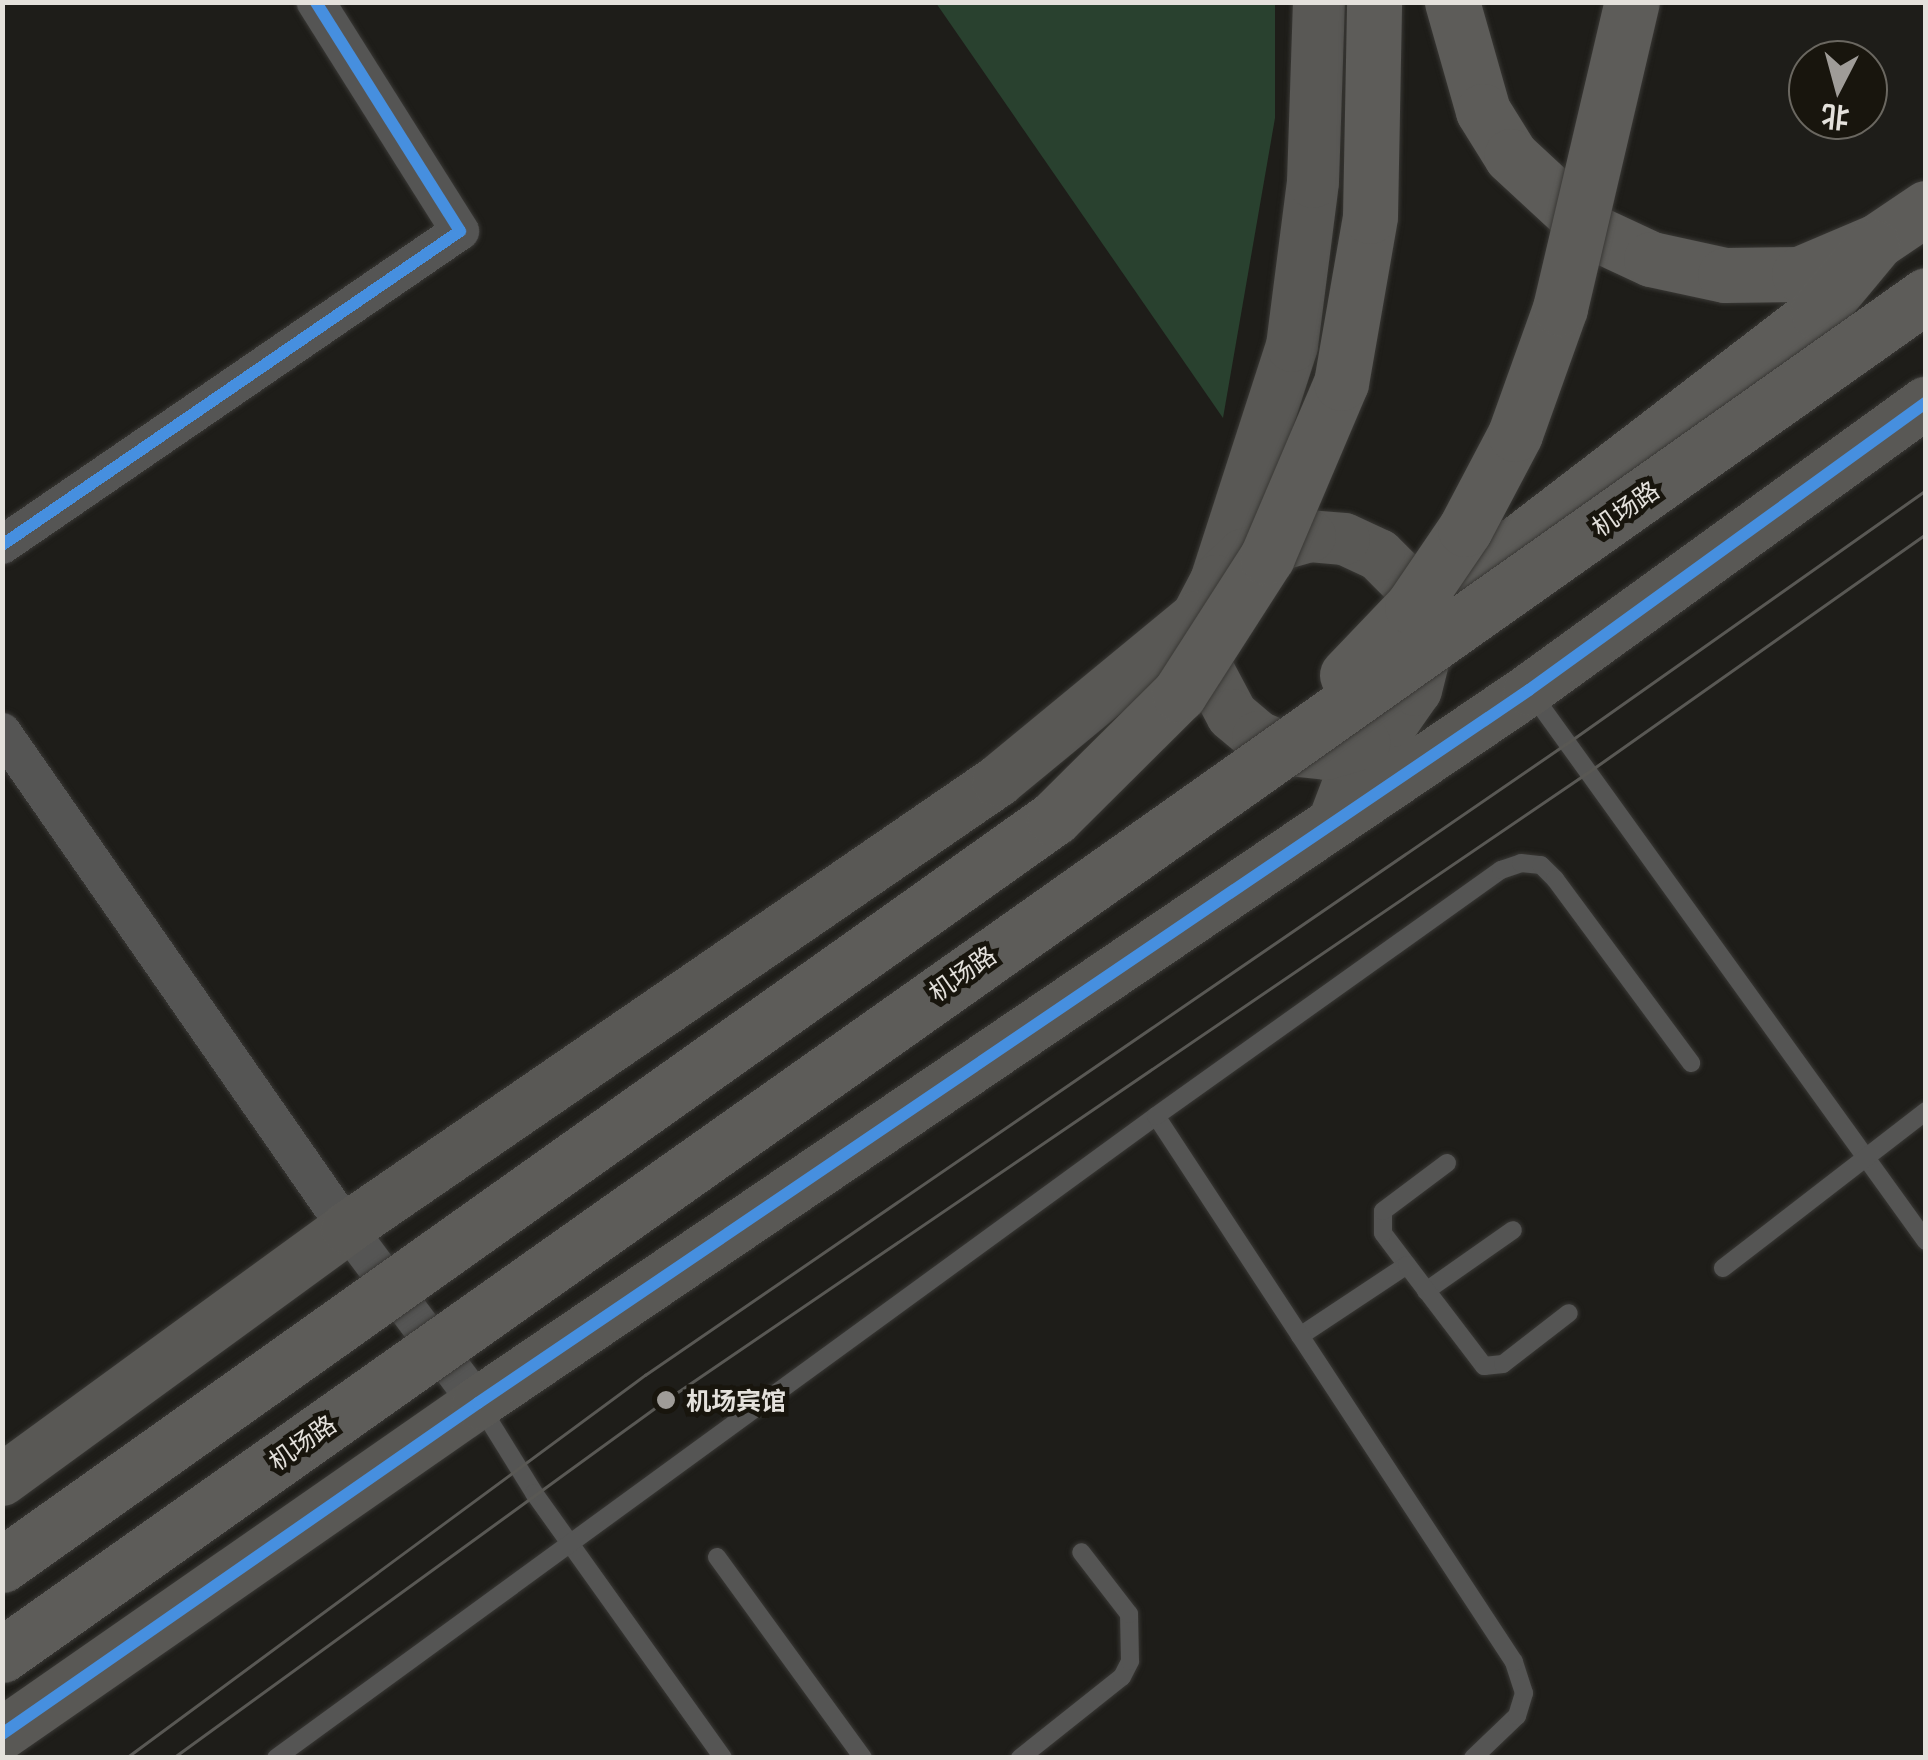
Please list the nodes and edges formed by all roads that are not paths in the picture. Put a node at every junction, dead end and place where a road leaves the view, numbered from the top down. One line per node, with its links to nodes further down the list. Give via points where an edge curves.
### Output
1 (316, 2): 10 (street, via 460,231)
2 (1320, 2): 11 (street, via 1313,182 1295,330 1276,407)
3 (1374, 2): 36 (highway, bridge, via 1370,216 1341,383 1267,557 1178,694 1054,818)
4 (1452, 2): 7 (highway, via 1483,111 1501,142 1552,200 1593,232 1651,259 1724,275 1799,274)
5 (1632, 2): 16 (highway, bridge, via 1560,308 1515,434 1465,530 1412,607)
6 (1926, 208): 7 (highway)
7 (1877, 241): 12 (highway, via 1818,312)
8 (1926, 296): 16 (highway, 机场路, bridge)
9 (1926, 403): 13 (street)
10 (2, 546)
11 (1206, 599): 12 (street, via 1243,555 1310,536 1344,540 1378,556 1406,582); 15 (street, via 1198,650 1232,714 1258,738 1327,754); 23 (street, via 998,781)
12 (1422, 616): 15 (street, via 1421,672)
13 (1529, 690): 15 (street); 17 (street); 21 (lane)
14 (2, 732): 23 (street)
15 (1379, 732): 17 (street)
16 (1263, 764): 37 (highway, 机场路, bridge)
17 (1335, 819): 31 (street)
18 (1692, 1063): 20 (lane, via 1555,879 1541,864 1520,863 1501,870)
19 (1926, 1111): 21 (lane)
20 (1156, 1116): 30 (lane); 33 (lane)
21 (1864, 1158): 25 (lane); 27 (lane)
22 (1447, 1163): 26 (lane, via 1383,1211 1383,1233)
23 (347, 1228): 31 (street); 32 (street)
24 (1513, 1230): 28 (lane)
25 (1926, 1242)
26 (1407, 1264): 28 (lane); 30 (lane)
27 (1724, 1268)
28 (1426, 1290): 29 (lane, via 1484,1366 1502,1364)
29 (1569, 1313)
30 (1300, 1336): 43 (lane, via 1514,1662 1524,1693 1517,1716)
31 (478, 1402): 33 (lane); 38 (street)
32 (2, 1480)
33 (572, 1542): 39 (lane); 40 (lane)
34 (1081, 1552): 42 (lane, via 1129,1614 1130,1660 1122,1676)
35 (717, 1557): 41 (lane)
36 (2, 1565)
37 (2, 1655)
38 (2, 1734)
39 (276, 1758)
40 (723, 1758)
41 (862, 1758)
42 (1020, 1758)
43 (1472, 1758)

